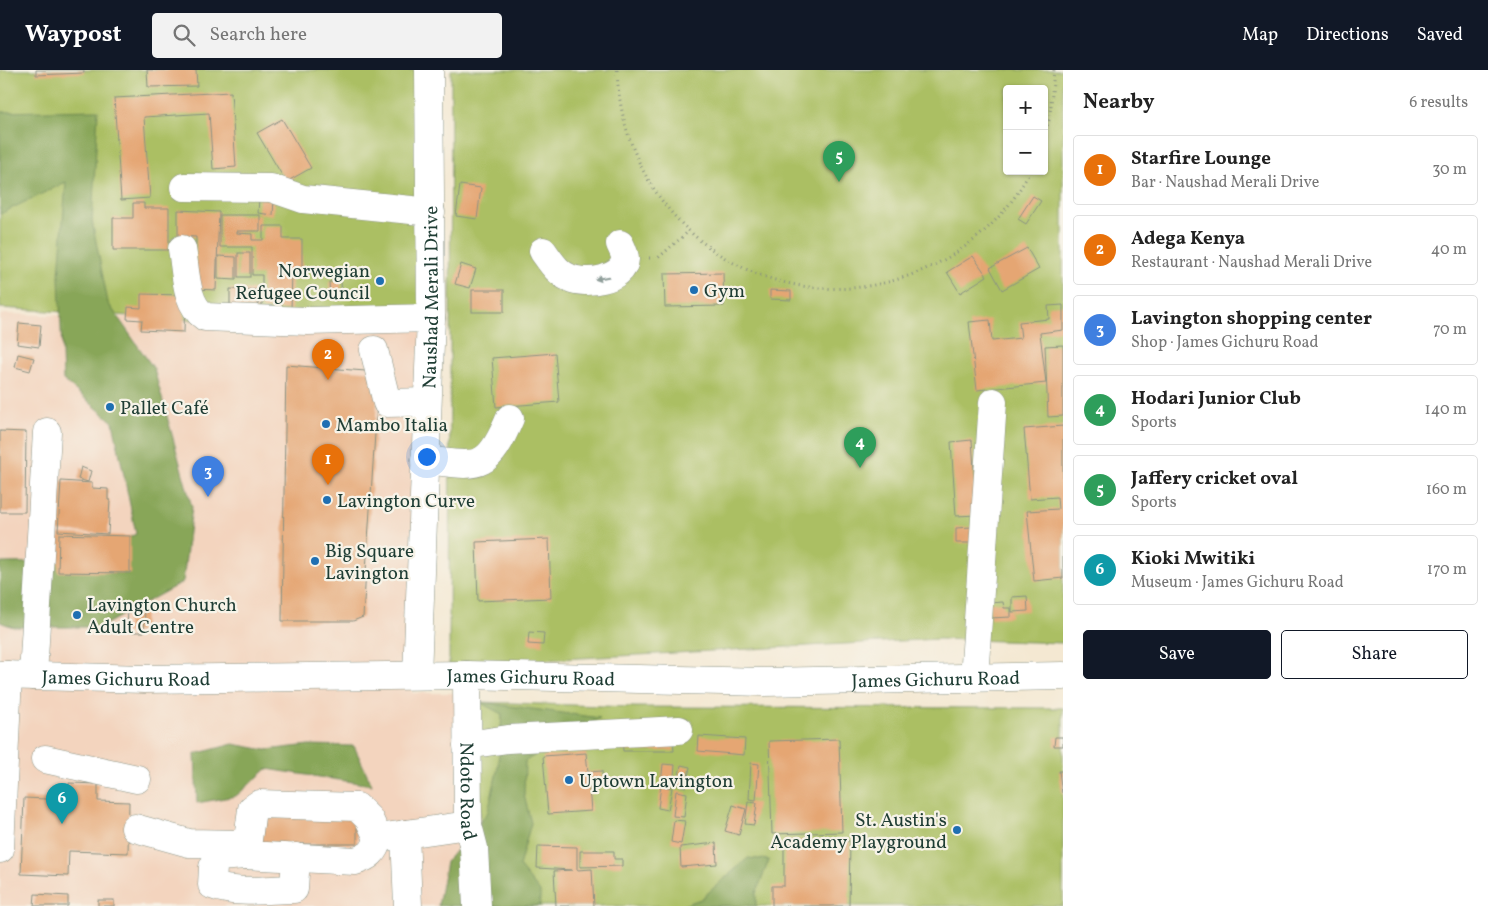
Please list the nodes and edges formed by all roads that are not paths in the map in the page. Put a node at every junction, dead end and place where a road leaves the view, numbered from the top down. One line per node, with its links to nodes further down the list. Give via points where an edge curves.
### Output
1 (429, 70): 3 (main road, Naushad Merali Drive)
2 (184, 187): 3 (main road, via 271,188 303,199)
3 (431, 212): 7 (main road, Naushad Merali Drive)
4 (182, 249): 7 (main road, via 191,300 205,318 308,321)
5 (543, 251): 6 (main road, one-way to 5, via 622,269 613,276 595,280 571,279 556,270)
6 (623, 251)
7 (431, 318): 9 (main road, Naushad Merali Drive)
8 (374, 350): 9 (main road, via 387,403)
9 (427, 402): 13 (main road, Naushad Merali Drive)
10 (993, 402): 18 (main road)
11 (510, 418): 13 (main road, via 500,441 486,459 474,465)
12 (47, 432): 14 (main road)
13 (425, 460): 15 (main road, Naushad Merali Drive)
14 (14, 675): 15 (main road, James Gichuru Road, via 145,679); 19 (main road)
15 (417, 675): 16 (main road, James Gichuru Road)
16 (467, 675): 18 (main road, James Gichuru Road, via 765,682); 21 (main road, Ndoto Road)
17 (1063, 676): 18 (main road, James Gichuru Road)
18 (974, 678)
19 (3, 716): 27 (main road)
20 (679, 730): 21 (main road, via 508,739)
21 (467, 745): 24 (main road, Ndoto Road)
22 (44, 759): 23 (main road)
23 (137, 779)
24 (468, 825): 25 (main road); 34 (main road, Ndoto Road, via 474,848)
25 (405, 834): 26 (main road); 33 (main road)
26 (378, 838): 28 (main road, via 369,819 351,806 259,804 252,809); 29 (main road, via 375,850 366,858 355,861)
27 (0, 849)
28 (247, 849): 29 (main road); 30 (main road, via 218,857); 30 (main road, via 189,843 147,831 186,860)
29 (296, 857): 31 (main road)
30 (213, 867): 32 (main road, via 212,885)
31 (293, 897): 32 (main road)
32 (234, 898)
33 (408, 906)
34 (477, 906)

